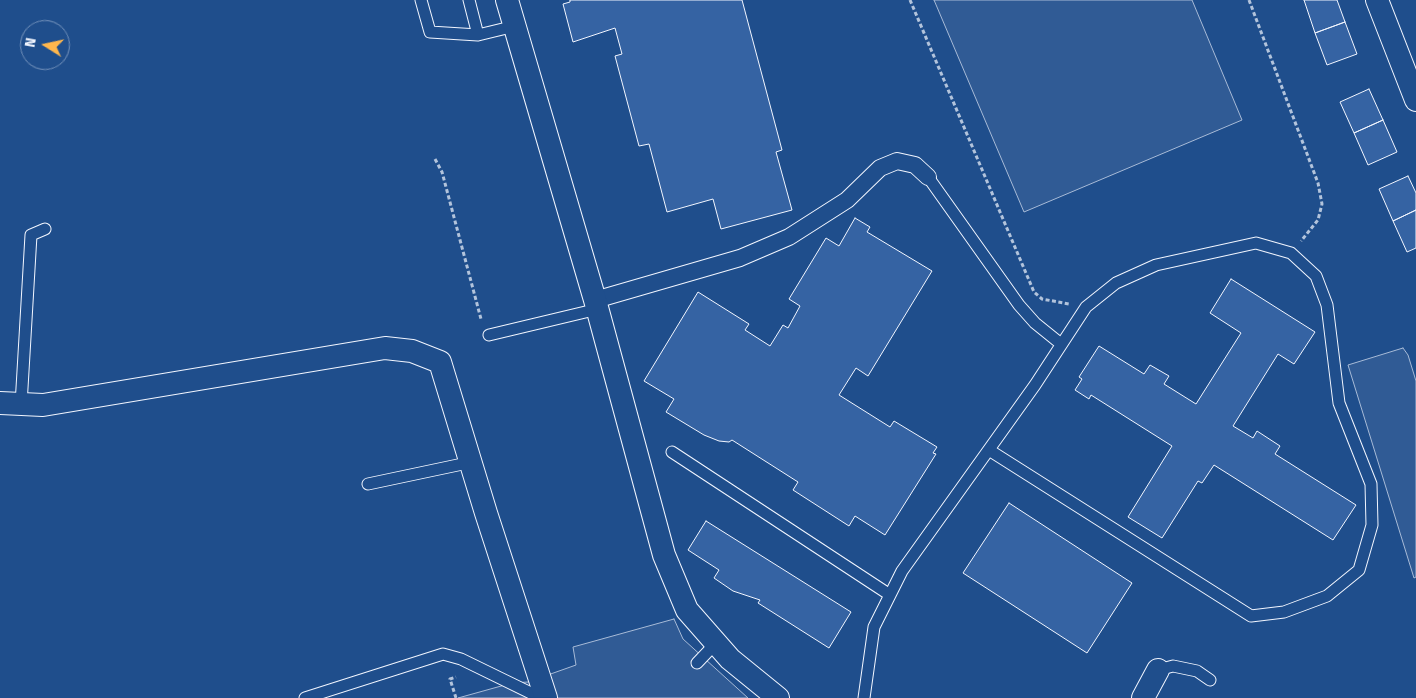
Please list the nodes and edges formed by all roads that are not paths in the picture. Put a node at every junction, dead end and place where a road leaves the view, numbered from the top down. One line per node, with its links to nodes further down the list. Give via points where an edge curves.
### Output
1 (422, 0): 6 (lane, via 430,32)
2 (469, 0): 6 (lane)
3 (507, 0): 5 (street)
4 (1378, 0): 7 (street)
5 (515, 26): 6 (lane); 10 (street)
6 (478, 35)
7 (1416, 100)
8 (928, 177): 10 (street, via 915,165 897,161 880,168 847,200 789,238 740,258); 12 (lane, via 1019,306)
9 (45, 229): 13 (lane, via 31,235)
10 (597, 304): 11 (lane); 19 (street, via 664,555 687,610)
11 (490, 335)
12 (1061, 344): 14 (lane); 14 (lane, via 1086,307 1116,283 1156,265 1256,243 1291,253 1316,276 1327,305 1338,403 1370,484 1372,525 1359,570 1327,596 1284,612 1251,616)
13 (11, 404): 16 (street, via 43,404 385,348 412,351 440,362)
14 (989, 450): 18 (lane, via 902,571)
15 (672, 452): 18 (lane)
16 (472, 462): 17 (lane); 25 (street)
17 (368, 484)
18 (890, 595): 27 (lane, via 874,627)
19 (716, 643): 20 (lane); 26 (street, via 730,659)
20 (697, 663)
21 (1158, 670): 22 (lane, via 1173,666 1197,671); 28 (street)
22 (1210, 680)
23 (305, 698): 24 (lane, via 443,654 461,659)
24 (541, 698)
25 (546, 698)
26 (778, 698)
27 (864, 698)
28 (1144, 698)

